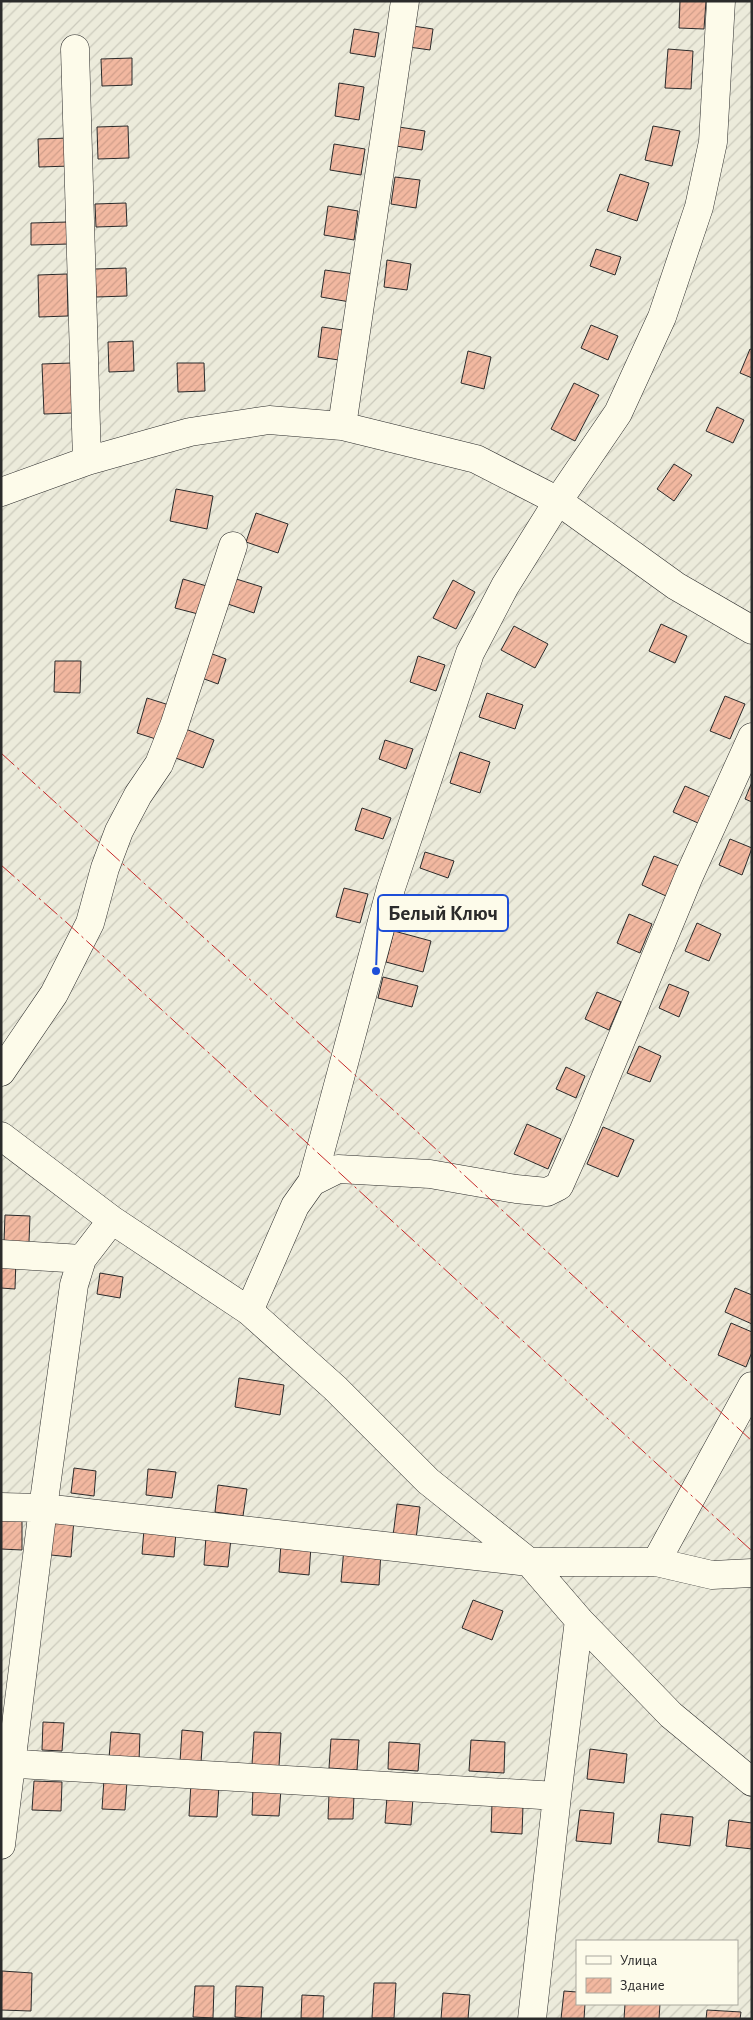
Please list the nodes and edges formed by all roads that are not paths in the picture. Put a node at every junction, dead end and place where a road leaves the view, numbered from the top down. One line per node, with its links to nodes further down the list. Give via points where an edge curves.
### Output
1 (406, 1): 4 (lane)
2 (721, 1): 7 (lane, via 713,142 699,207 662,318 618,413)
3 (75, 49): 5 (lane)
4 (342, 426): 5 (lane, via 269,420 190,432); 7 (lane, via 476,459)
5 (87, 461): 6 (lane)
6 (1, 492)
7 (558, 500): 9 (lane, via 676,586); 13 (lane, via 505,586 470,653 391,888)
8 (233, 546): 11 (lane, via 174,726 159,764 138,794 119,831 90,923 54,994)
9 (752, 630)
10 (752, 737): 13 (lane, via 689,876 559,1186 547,1192 430,1174 338,1169)
11 (1, 1072)
12 (1, 1136): 14 (lane)
13 (312, 1182): 17 (lane, via 295,1206)
14 (112, 1220): 16 (lane); 17 (lane)
15 (1, 1254): 16 (lane)
16 (82, 1259): 20 (lane, via 74,1285)
17 (249, 1311): 21 (lane, via 336,1388 428,1481)
18 (752, 1386): 22 (lane)
19 (1, 1507): 20 (lane)
20 (43, 1508): 21 (lane); 25 (lane)
21 (528, 1562): 22 (lane); 24 (lane)
22 (656, 1562): 23 (lane, via 712,1575)
23 (752, 1573)
24 (579, 1620): 26 (lane, via 671,1715); 27 (lane)
25 (6, 1764): 27 (lane); 28 (lane)
26 (752, 1782)
27 (557, 1796): 29 (lane)
28 (1, 1845)
29 (532, 2019)

